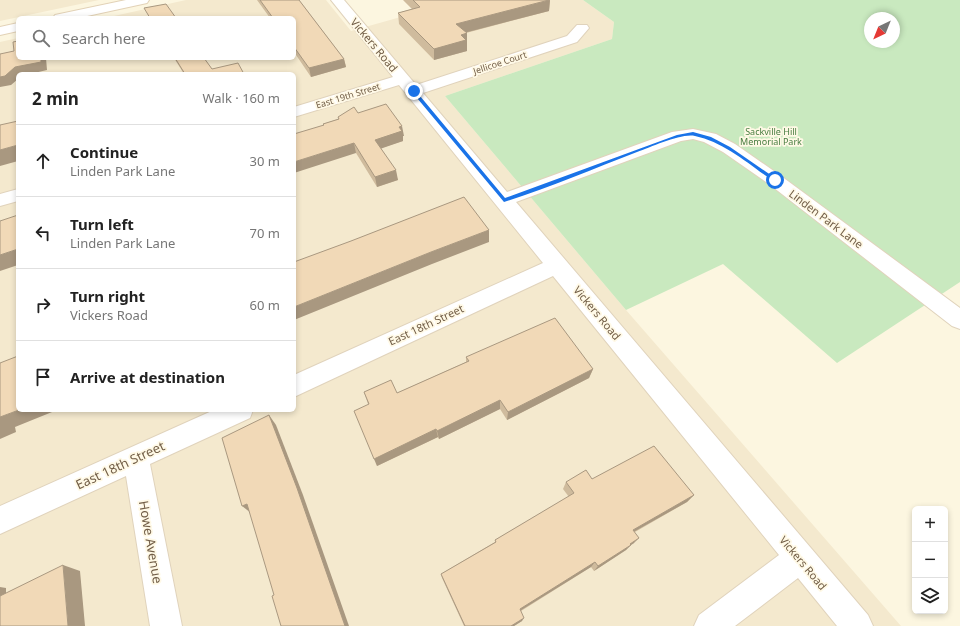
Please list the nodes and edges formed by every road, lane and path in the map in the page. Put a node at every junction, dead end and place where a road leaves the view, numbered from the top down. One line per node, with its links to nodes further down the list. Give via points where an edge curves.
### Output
1 (144, 0): 3 (street)
2 (337, 0): 7 (street, Vickers Road)
3 (69, 16)
4 (16, 27): 6 (street)
5 (582, 28): 7 (street, Jellicoe Court, via 572,39)
6 (0, 31)
7 (408, 85): 8 (street, East 19th Street); 11 (street, Vickers Road)
8 (296, 112)
9 (16, 196): 10 (street)
10 (0, 200)
11 (504, 200): 12 (street, Vickers Road); 13 (street, Linden Park Lane, via 678,136 699,135 729,148 775,180)
12 (557, 265): 14 (street, East 18th Street); 18 (street, Vickers Road)
13 (960, 320)
14 (296, 385)
15 (237, 412): 16 (street, East 18th Street)
16 (136, 458): 17 (street, East 18th Street); 19 (street, Howe Avenue)
17 (0, 520)
18 (799, 558): 20 (street); 21 (street, Vickers Road)
19 (166, 626)
20 (710, 626)
21 (856, 626)

